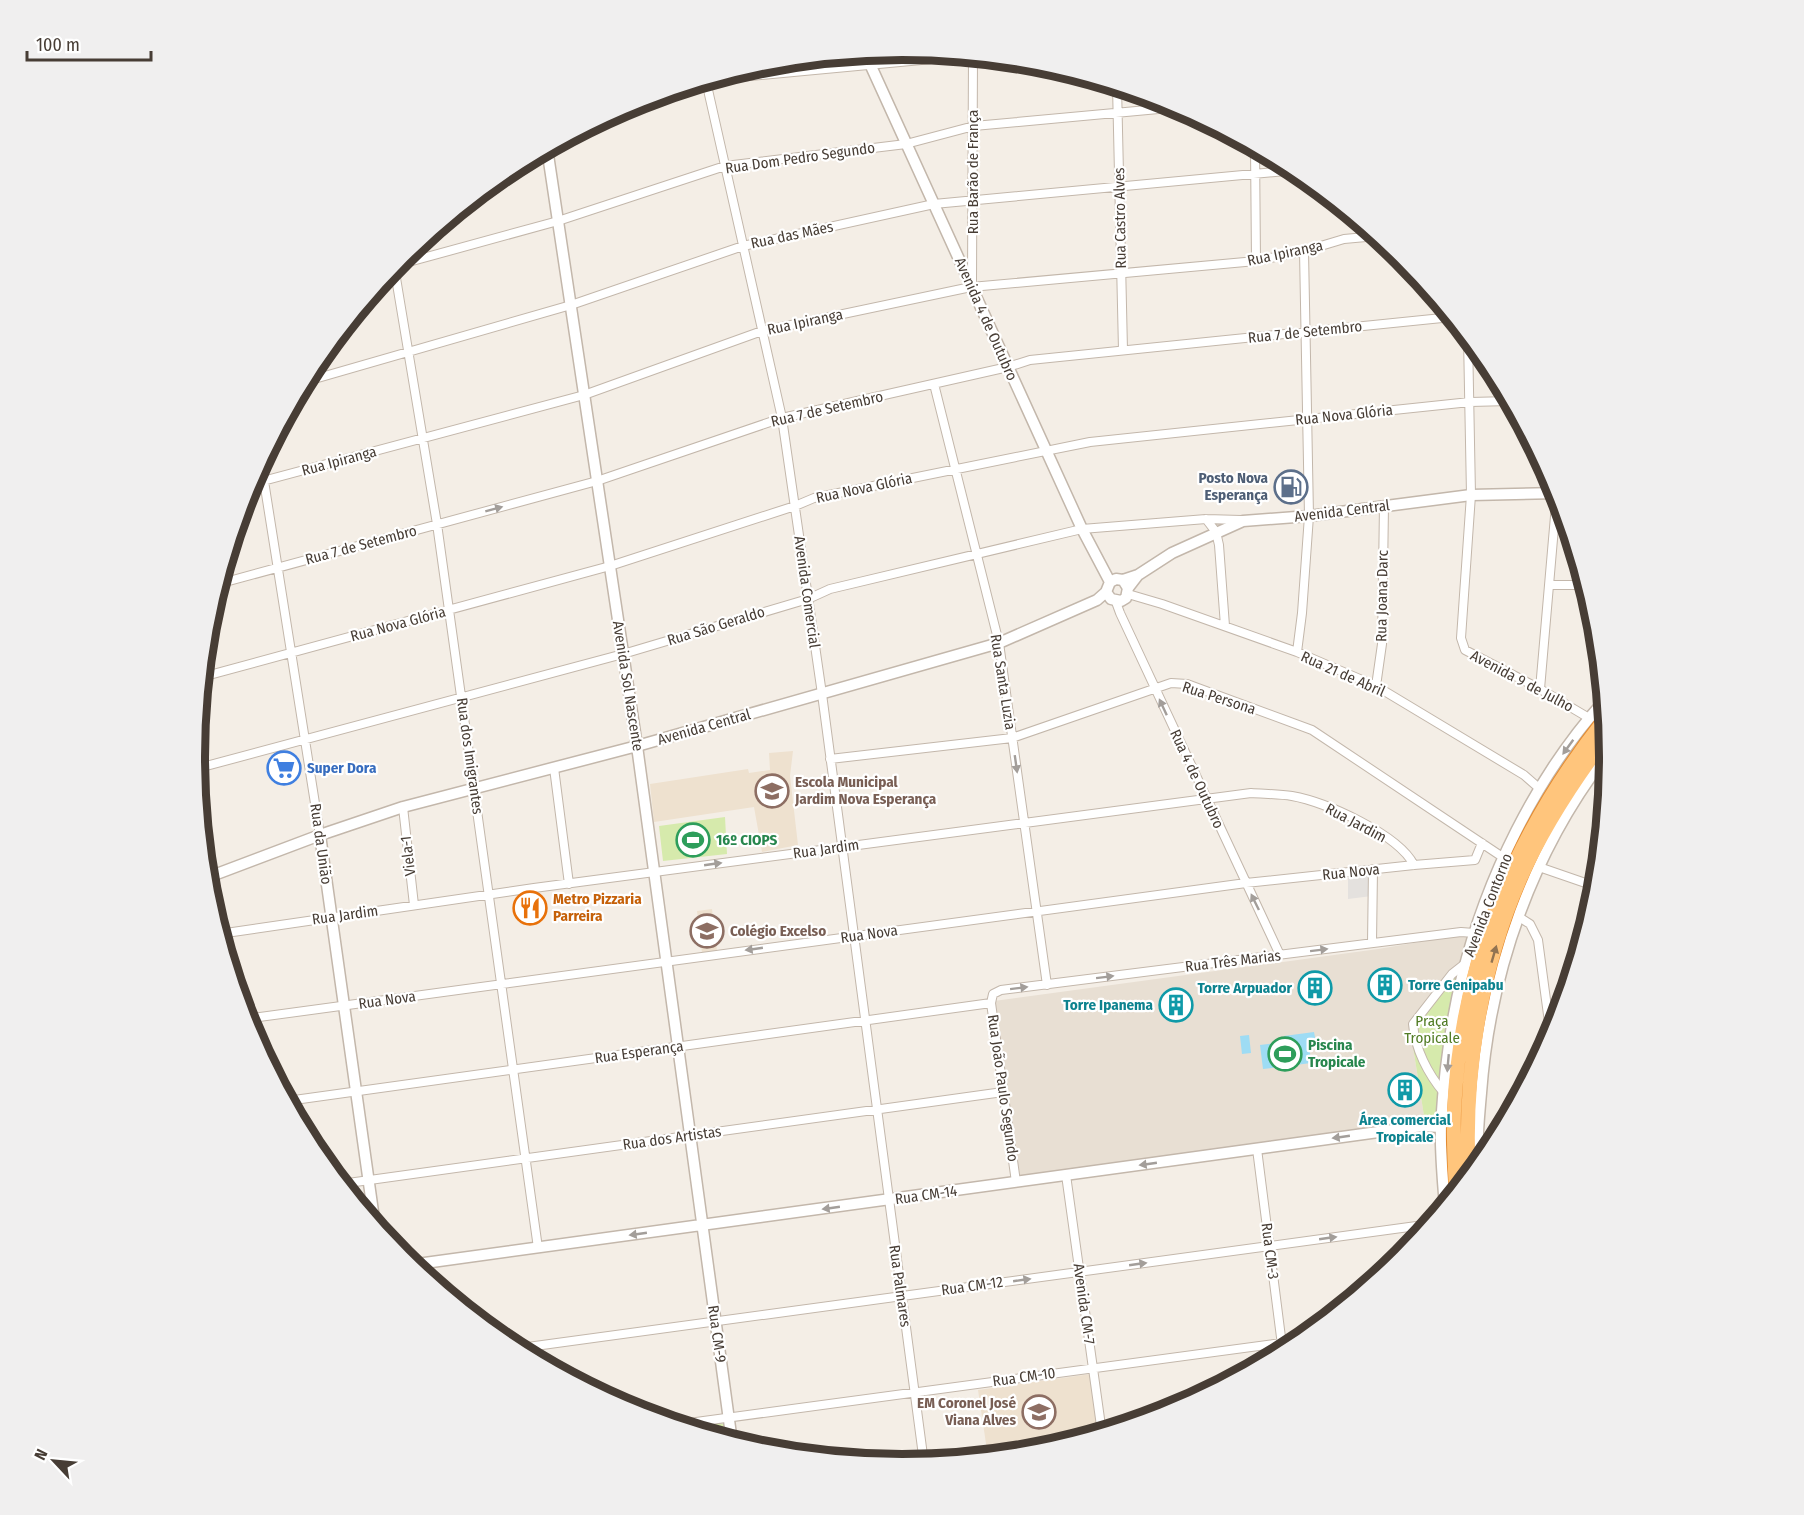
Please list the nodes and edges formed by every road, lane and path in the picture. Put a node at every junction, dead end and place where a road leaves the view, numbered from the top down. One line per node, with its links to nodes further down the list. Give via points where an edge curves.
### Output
1 (914, 60): 3 (street)
2 (869, 61): 3 (street, Avenida 4 de Outubro)
3 (870, 64): 5 (street); 11 (street, Avenida 4 de Outubro)
4 (973, 64): 10 (street, Rua Barão de França)
5 (758, 75)
6 (709, 88): 14 (street, Avenida Comercial)
7 (1117, 94): 9 (street, Rua Castro Alves)
8 (1158, 109): 9 (street, Rua Dom Pedro Segundo)
9 (1118, 113): 10 (street, Rua Dom Pedro Segundo); 17 (street, Rua Castro Alves)
10 (974, 126): 11 (street, Rua Dom Pedro Segundo); 18 (street, Rua Barão de França)
11 (906, 144): 14 (street, Rua Dom Pedro Segundo); 19 (street, Avenida 4 de Outubro)
12 (548, 156): 20 (street, Avenida Sol Nascente)
13 (1255, 156): 16 (street)
14 (725, 166): 20 (street, Rua Dom Pedro Segundo); 22 (street, Avenida Comercial)
15 (1280, 172): 16 (street, Rua das Mães)
16 (1255, 174): 17 (street, Rua das Mães); 25 (street)
17 (1119, 187): 18 (street, Rua das Mães); 26 (street, Rua Castro Alves)
18 (974, 200): 19 (street, Rua das Mães); 28 (street, Rua Barão de França)
19 (934, 204): 22 (street, Rua das Mães); 28 (street, Avenida 4 de Outubro)
20 (558, 221): 24 (street, Rua Dom Pedro Segundo); 29 (street, Avenida Sol Nascente)
21 (1366, 237): 23 (street, Rua Ipiranga)
22 (743, 246): 29 (street, Rua das Mães); 31 (street, Avenida Comercial)
23 (1304, 251): 25 (street, Rua Ipiranga); 32 (street)
24 (412, 261)
25 (1256, 261): 26 (street, Rua Ipiranga)
26 (1121, 273): 28 (street, Rua Ipiranga); 33 (street, Rua Castro Alves)
27 (396, 278): 35 (street, Rua dos Imigrantes)
28 (971, 287): 31 (street, Rua Ipiranga); 36 (street, Avenida 4 de Outubro)
29 (571, 305): 35 (street, Rua das Mães); 39 (street, Avenida Sol Nascente)
30 (1443, 318): 32 (street, Rua 7 de Setembro)
31 (762, 331): 39 (street, Rua Ipiranga); 42 (street, Avenida Comercial)
32 (1305, 332): 33 (street, Rua 7 de Setembro); 43 (street)
33 (1123, 350): 36 (street, Rua 7 de Setembro, via 1030,360)
34 (1468, 351): 41 (street)
35 (408, 352): 37 (street, Rua das Mães); 44 (street, Rua dos Imigrantes)
36 (1008, 367): 38 (street, Rua 7 de Setembro); 45 (street, Avenida 4 de Outubro)
37 (317, 378)
38 (934, 384): 42 (street, Rua 7 de Setembro); 46 (street, Rua Santa Luzia)
39 (584, 395): 44 (street, Rua Ipiranga); 48 (street, Avenida Sol Nascente)
40 (1501, 401): 41 (street, Rua Nova Glória)
41 (1470, 402): 43 (street, Rua Nova Glória); 50 (street)
42 (782, 418): 48 (street, Rua 7 de Setembro); 52 (street, Avenida Comercial)
43 (1307, 419): 45 (street, Rua Nova Glória); 54 (street)
44 (423, 439): 47 (street, Rua Ipiranga); 57 (street, Rua dos Imigrantes)
45 (1046, 450): 46 (street, Rua Nova Glória); 58 (street, Avenida 4 de Outubro)
46 (956, 470): 52 (street, Rua Nova Glória, via 814,498); 60 (street, Rua Santa Luzia)
47 (264, 481): 62 (street, Rua da União)
48 (597, 481): 57 (street, Rua 7 de Setembro, one-way to 48); 61 (street, Avenida Sol Nascente)
49 (1547, 493): 50 (street, Avenida Central)
50 (1471, 495): 51 (street, Avenida Central); 78 (street, Avenida 9 de Julho, via 1461,638 1465,650)
51 (1383, 505): 54 (street, Avenida Central); 76 (street, Rua Joana Darc, via 1382,644)
52 (795, 506): 61 (street, Rua Nova Glória); 68 (street, Avenida Comercial)
53 (1555, 515): 64 (street)
54 (1309, 516): 56 (street, Avenida Central); 72 (street)
55 (1206, 519): 56 (street, Rua São Geraldo); 58 (street, Rua São Geraldo); 59 (street)
56 (1243, 520): 59 (street, Avenida Central)
57 (437, 524): 62 (street, Rua 7 de Setembro); 69 (street, Rua dos Imigrantes)
58 (1082, 529): 60 (street, Rua São Geraldo); 67 (street, Avenida 4 de Outubro)
59 (1216, 532): 66 (street, Avenida Central, via 1172,553); 70 (street)
60 (977, 555): 68 (street, Rua São Geraldo, via 830,589); 71 (street, Rua Santa Luzia)
61 (610, 566): 69 (street, Rua Nova Glória); 74 (street, Avenida Sol Nascente)
62 (277, 568): 63 (street, Rua 7 de Setembro); 73 (street, Rua da União)
63 (227, 582)
64 (1549, 585): 65 (street); 78 (street)
65 (1578, 585)
66 (1126, 587): 67 (street, Avenida Central, via 1121,601); 67 (street, via 1116,579); 70 (street, Rua 21 de Abril)
67 (1111, 594): 71 (street, Avenida Central); 77 (street, Rua 4 de Outubro)
68 (808, 599): 74 (street, Rua São Geraldo); 79 (street, Avenida Comercial)
69 (449, 610): 73 (street, Rua Nova Glória); 80 (street, Rua dos Imigrantes)
70 (1225, 626): 72 (street, Rua 21 de Abril)
71 (999, 643): 79 (street, Avenida Central); 84 (street, Rua Santa Luzia)
72 (1297, 652): 76 (street, Rua 21 de Abril)
73 (291, 653): 75 (street, Rua Nova Glória); 85 (street, Rua da União)
74 (623, 654): 80 (street, Rua São Geraldo); 86 (street, Avenida Sol Nascente)
75 (209, 674)
76 (1376, 686): 93 (street, Rua 21 de Abril)
77 (1155, 688): 84 (street, Rua Persona); 95 (street, Rua 4 de Outubro, one-way to 77); 101 (street, Rua Persona, via 1187,684 1312,730)
78 (1540, 689): 82 (street, Avenida 9 de Julho)
79 (822, 694): 86 (street, Avenida Central); 88 (street, Avenida Comercial)
80 (462, 697): 85 (street, Rua São Geraldo); 92 (street, Rua dos Imigrantes)
81 (1598, 708): 82 (street, Avenida Contorno)
82 (1588, 718): 93 (street, Avenida Contorno, one-way to 93)
83 (1599, 728): 150 (highway, via 1532,826 1492,916 1464,1019 1454,1112)
84 (1012, 738): 88 (street, Rua Persona); 98 (street, Rua Santa Luzia, one-way to 98)
85 (304, 740): 89 (street, Rua São Geraldo); 99 (street, Rua da União)
86 (638, 746): 91 (street, Avenida Central); 107 (street, Avenida Sol Nascente)
87 (1600, 747): 97 (highway)
88 (830, 759): 102 (street, Avenida Comercial)
89 (205, 766)
90 (1600, 766): 94 (street)
91 (554, 768): 92 (street, Avenida Central); 110 (street)
92 (475, 789): 96 (street, Avenida Central); 112 (street, Rua dos Imigrantes)
93 (1540, 789): 103 (street, Avenida Contorno)
94 (1579, 793): 97 (highway); 100 (street)
95 (1206, 799): 98 (street, Rua Jardim); 104 (street, Rua Jardim, via 1251,793 1293,796 1335,808 1381,834 1408,854); 109 (street, Rua 4 de Outubro)
96 (403, 807): 99 (street, Avenida Central); 113 (street, Viela-1)
97 (1557, 808): 100 (highway); 133 (highway, one-way to 97, via 1501,929 1520,878)
98 (1024, 823): 102 (street, Rua Jardim); 114 (street, Rua Santa Luzia)
99 (320, 835): 108 (street, Avenida Central); 115 (street, Rua da União)
100 (1551, 842): 105 (street)
101 (1482, 843): 103 (street, Rua Persona); 104 (street, Rua Nova, via 1475,860)
102 (842, 847): 107 (street, Rua Jardim, one-way to 102); 119 (street, Avenida Comercial)
103 (1504, 858): 118 (street, Avenida Contorno)
104 (1414, 865): 106 (street, Rua Nova)
105 (1539, 867): 111 (street); 116 (street)
106 (1373, 869): 109 (street, Rua Nova); 120 (street)
107 (655, 872): 110 (street, Rua Jardim); 122 (street, Avenida Sol Nascente)
108 (215, 875)
109 (1246, 883): 114 (street, Rua Nova); 121 (street, Rua 4 de Outubro, one-way to 109)
110 (569, 884): 112 (street, Rua Jardim)
111 (1588, 884)
112 (489, 895): 113 (street, Rua Jardim); 124 (street, Rua dos Imigrantes)
113 (414, 905): 115 (street, Rua Jardim)
114 (1036, 911): 119 (street, Rua Nova); 125 (street, Rua Santa Luzia)
115 (331, 917): 117 (street, Rua Jardim); 127 (street, Rua da União)
116 (1519, 917): 129 (street, via 1530,924 1538,940); 131 (street)
117 (227, 933)
118 (1474, 933): 120 (street, Rua Três Marias); 123 (street, Avenida Contorno)
119 (854, 936): 122 (street, Rua Nova, one-way to 122); 130 (street, Avenida Comercial)
120 (1372, 943): 121 (street, Rua Três Marias, one-way to 120)
121 (1280, 955): 125 (street, Rua Três Marias, one-way to 121)
122 (666, 962): 124 (street, Rua Nova); 132 (street, Avenida Sol Nascente)
123 (1466, 963): 138 (street, Avenida Contorno, one-way to 138, via 1450,1035); 138 (street, via 1452,974 1413,1024 1414,1038 1426,1066)
124 (502, 984): 127 (street, Rua Nova); 134 (street, Rua dos Imigrantes)
125 (1047, 985): 126 (street, Rua Três Marias, one-way to 125, via 1001,990)
126 (992, 998): 130 (street, Rua Esperança); 137 (street, Rua João Paulo Segundo)
127 (344, 1005): 128 (street, Rua Nova); 136 (street, Rua da União)
128 (256, 1018)
129 (1548, 1018)
130 (865, 1020): 132 (street, Rua Esperança); 140 (street, Avenida Comercial)
131 (1488, 1028): 133 (highway); 141 (street)
132 (678, 1046): 134 (street, Rua Esperança); 143 (street, Avenida Sol Nascente)
133 (1474, 1053): 135 (highway)
134 (513, 1069): 136 (street, Rua Esperança); 146 (street, Rua dos Imigrantes)
135 (1471, 1076): 141 (highway); 147 (highway)
136 (356, 1091): 139 (street, Rua Esperança); 149 (street, Rua da União)
137 (1003, 1092): 140 (street, Rua dos Artistas); 151 (street, Rua João Paulo Segundo)
138 (1445, 1095): 142 (street, Avenida Contorno)
139 (295, 1100)
140 (877, 1109): 143 (street, Rua dos Artistas); 154 (street, Rua Palmares)
141 (1479, 1113): 145 (street)
142 (1441, 1127): 144 (street, Rua CM-14, one-way to 144, via 1422,1126); 153 (street, Avenida Contorno)
143 (690, 1135): 146 (street, Rua dos Artistas); 156 (street, Avenida Sol Nascente)
144 (1257, 1149): 148 (street, Rua CM-14, one-way to 148); 158 (street, Rua CM-3)
145 (1478, 1150)
146 (526, 1158): 149 (street, Rua dos Artistas); 159 (street, Rua dos Imigrantes)
147 (1469, 1163)
148 (1066, 1175): 151 (street, Rua CM-14); 161 (street, Avenida CM-7)
149 (368, 1181): 152 (street, Rua dos Artistas); 155 (street, Rua da União)
150 (1456, 1181)
151 (1016, 1182): 154 (street, Rua CM-14)
152 (350, 1183)
153 (1444, 1196)
154 (889, 1200): 156 (street, Rua CM-14, one-way to 156); 162 (street, Rua Palmares)
155 (373, 1210)
156 (703, 1225): 159 (street, Rua CM-14, one-way to 159); 163 (street, Rua CM-9)
157 (1418, 1226): 158 (street, Rua CM-12, one-way to 157)
158 (1270, 1246): 161 (street, Rua CM-12, one-way to 158); 164 (street, Rua CM-3)
159 (538, 1248): 160 (street, Rua CM-14)
160 (422, 1263)
161 (1080, 1272): 162 (street, Rua CM-12, one-way to 161); 166 (street, Avenida CM-7)
162 (902, 1296): 163 (street, Rua CM-12); 167 (street, Rua Palmares)
163 (716, 1321): 165 (street, Rua CM-12); 168 (street, Rua CM-9)
164 (1282, 1342): 166 (street, Rua CM-10)
165 (530, 1347)
166 (1093, 1368): 167 (street, Rua CM-10); 170 (street, Avenida CM-7)
167 (914, 1392): 168 (street, Rua CM-10); 172 (street, Rua Palmares)
168 (728, 1417): 169 (street, Rua CM-10); 171 (street, Rua CM-9)
169 (692, 1422)
170 (1101, 1426)
171 (731, 1433)
172 (923, 1455)

